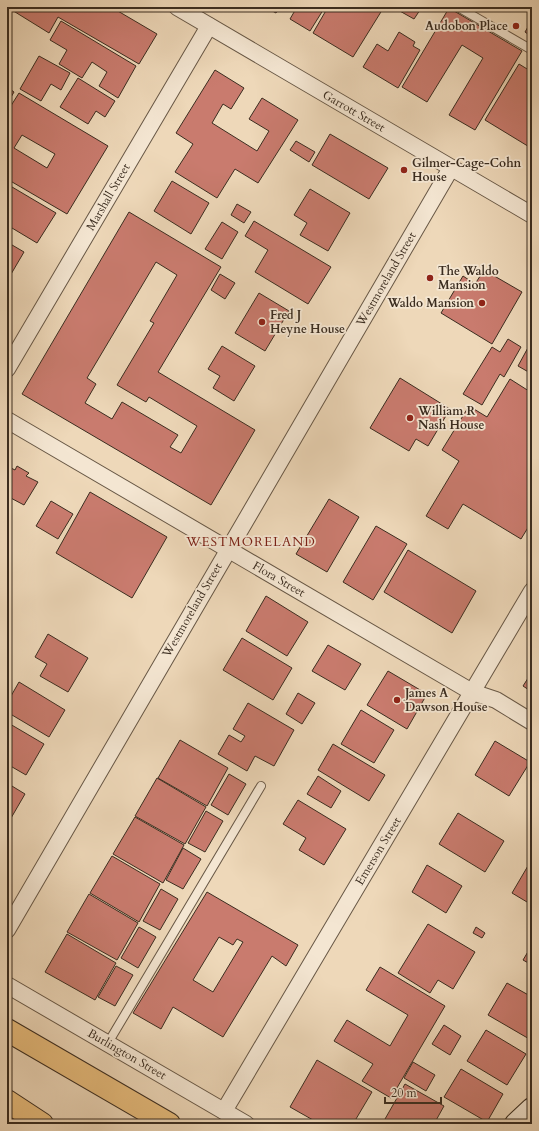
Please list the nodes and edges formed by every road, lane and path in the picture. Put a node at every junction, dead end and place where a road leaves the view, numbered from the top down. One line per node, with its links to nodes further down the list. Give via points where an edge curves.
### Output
1 (177, 7): 3 (street, Garrott Street)
2 (458, 7): 4 (lane)
3 (209, 26): 5 (street, Garrott Street); 7 (street, Marshall Street)
4 (532, 50)
5 (451, 168): 6 (street, Garrott Street); 9 (street, Westmoreland Street)
6 (532, 215)
7 (7, 369)
8 (7, 420): 9 (street, Flora Street)
9 (228, 549): 11 (street, Flora Street); 14 (street, Westmoreland Street)
10 (532, 591): 11 (street, Emerson Street)
11 (472, 692): 12 (street, Flora Street, via 496,700); 20 (street, Emerson Street)
12 (532, 722)
13 (260, 786): 17 (lane)
14 (7, 930)
15 (7, 985): 17 (street, Burlington Street)
16 (7, 1030): 22 (highway)
17 (108, 1043): 20 (street, Burlington Street)
18 (7, 1102): 21 (highway)
19 (532, 1109): 24 (street)
20 (224, 1111): 23 (street, Burlington Street)
21 (42, 1124)
22 (169, 1124)
23 (246, 1124)
24 (516, 1124)

